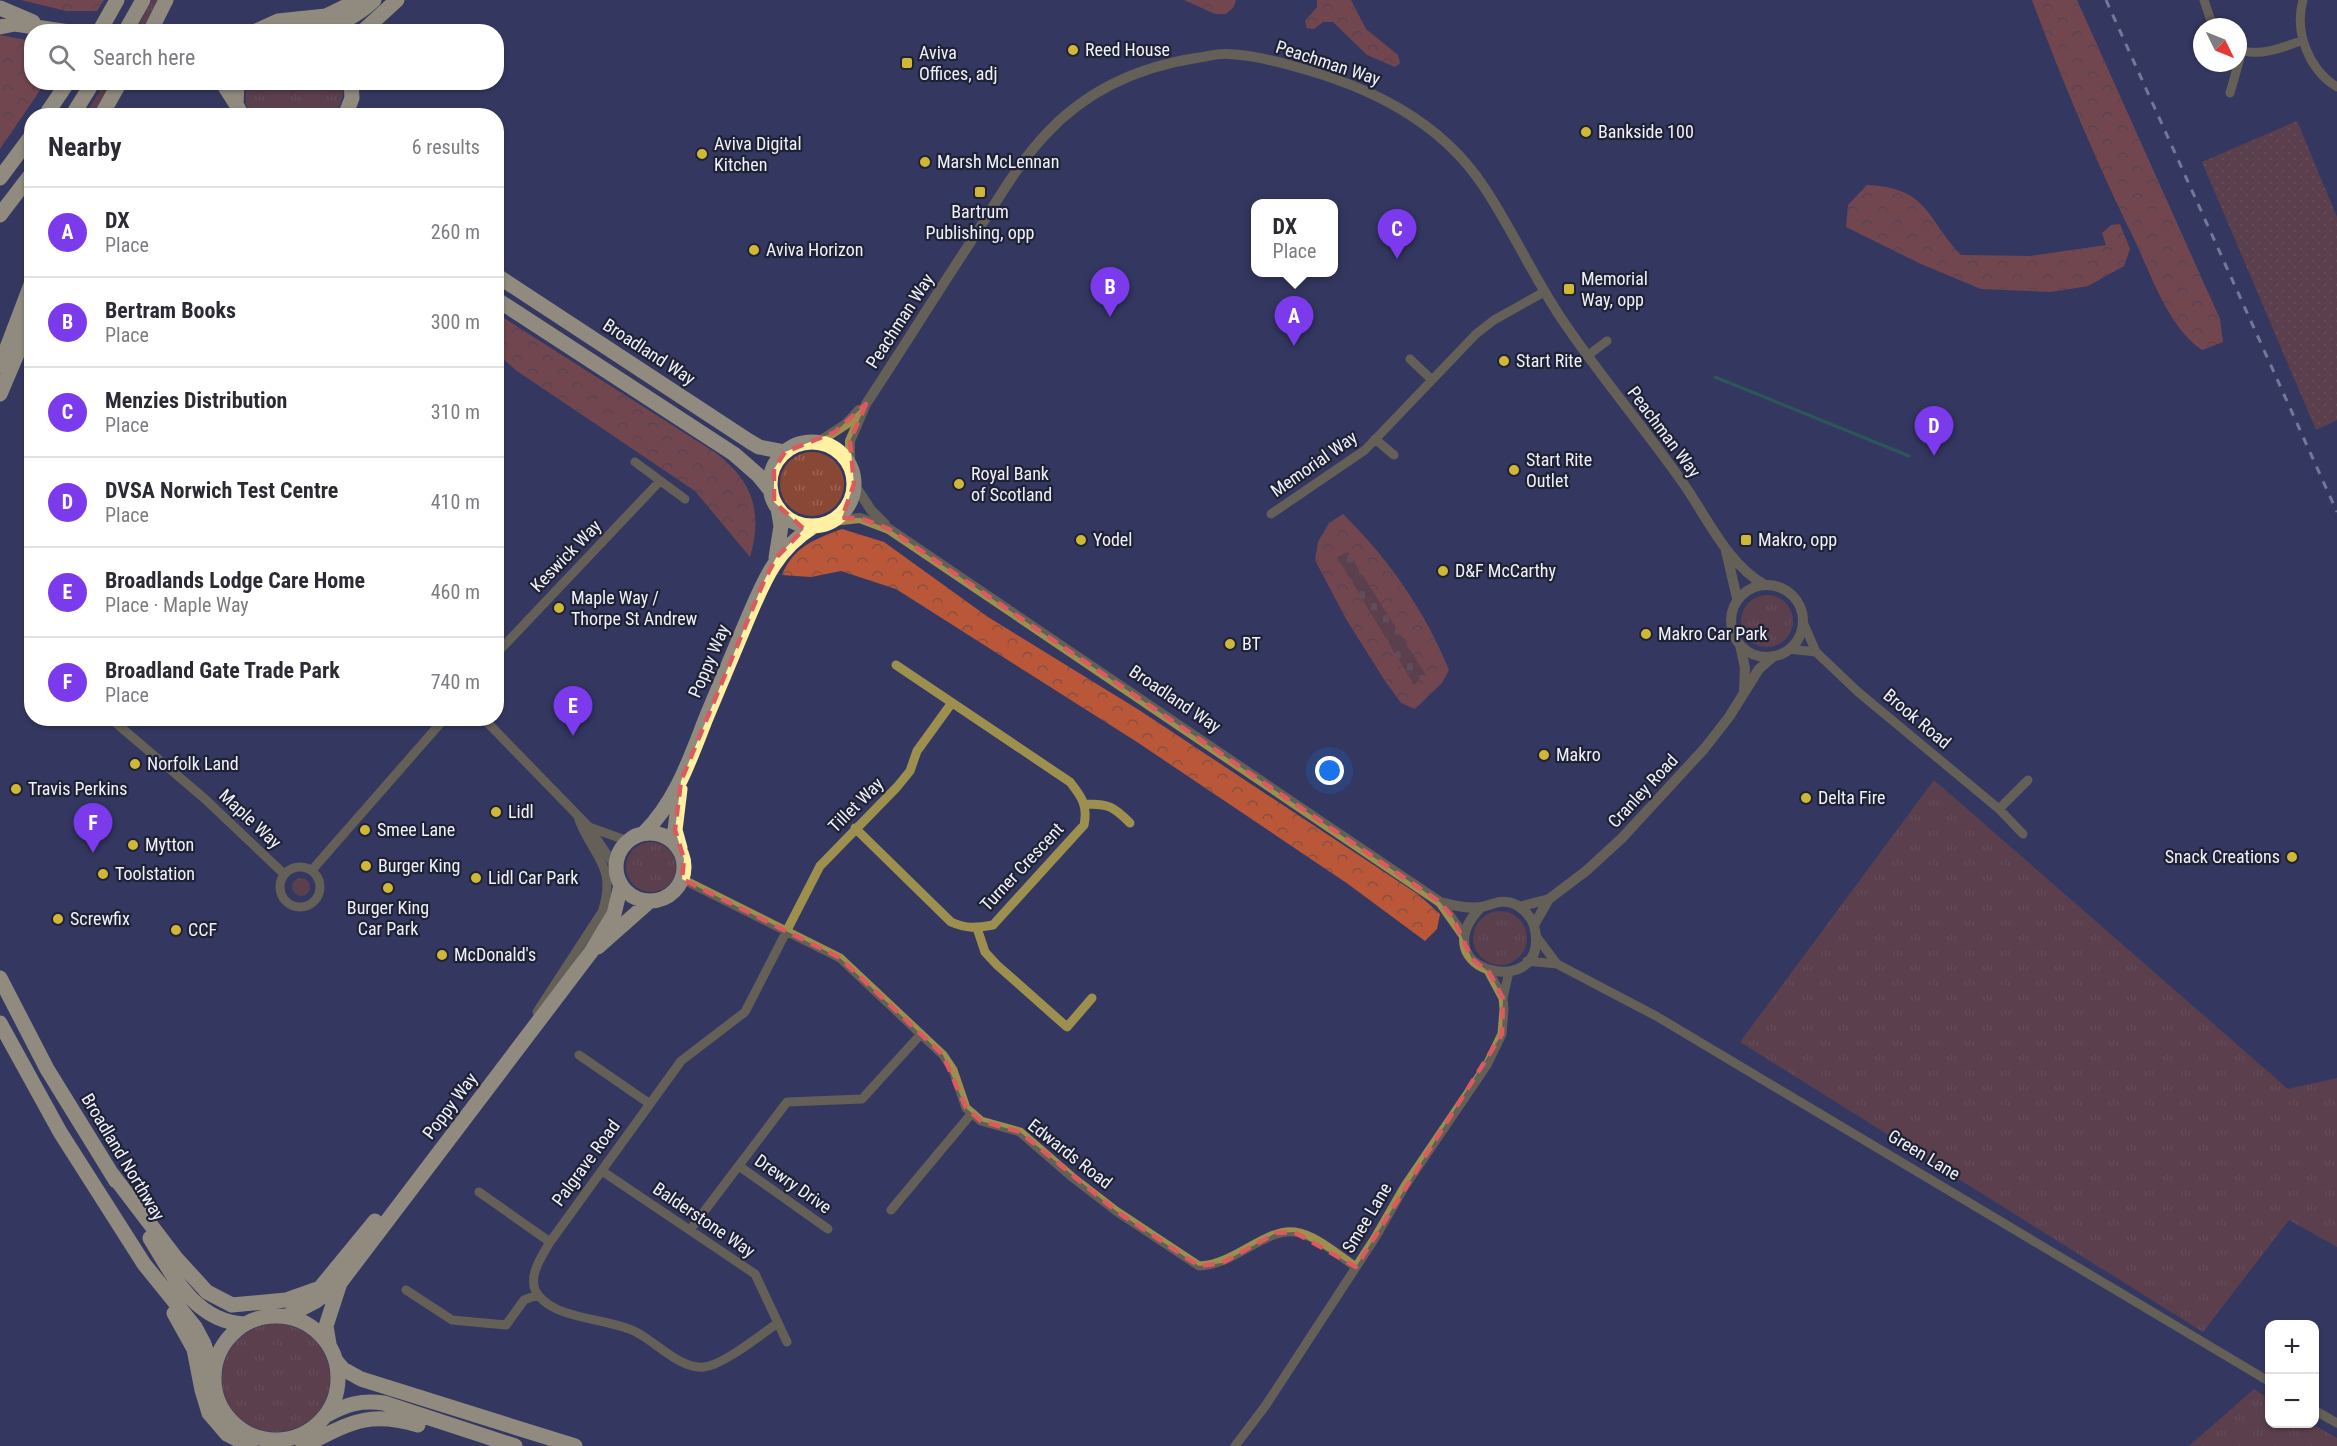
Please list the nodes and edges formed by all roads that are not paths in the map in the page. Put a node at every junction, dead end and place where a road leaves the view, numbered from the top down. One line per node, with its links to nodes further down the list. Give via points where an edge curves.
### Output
1 (117, 0): 13 (highway)
2 (143, 0): 14 (highway)
3 (166, 0): 15 (highway)
4 (359, 0): 16 (highway, via 327,16)
5 (374, 0): 17 (highway)
6 (397, 0): 18 (highway)
7 (2204, 0): 10 (street)
8 (2303, 0): 21 (street)
9 (0, 8): 12 (highway)
10 (2210, 18)
11 (0, 20): 19 (highway)
12 (36, 24)
13 (104, 24)
14 (130, 24)
15 (154, 24)
16 (271, 24)
17 (338, 24)
18 (371, 24)
19 (8, 26): 20 (highway)
20 (24, 26)
21 (2303, 40): 22 (street, via 2284,47); 24 (street, via 2312,64)
22 (2247, 51)
23 (2235, 72): 31 (street)
24 (2337, 87)
25 (63, 90): 32 (highway)
26 (88, 90): 33 (highway)
27 (116, 90): 34 (highway)
28 (227, 90): 35 (highway)
29 (238, 90): 36 (highway)
30 (351, 90): 37 (highway); 38 (highway)
31 (2230, 93)
32 (50, 108)
33 (77, 108)
34 (106, 108)
35 (238, 108)
36 (239, 108)
37 (347, 108)
38 (353, 108)
39 (24, 146): 40 (highway)
40 (0, 178)
41 (24, 184): 42 (highway)
42 (0, 215)
43 (504, 280): 57 (highway, Broadland Way, via 749,441)
44 (1544, 292): 49 (street, Peachman Way); 52 (street, Memorial Way, via 1476,334); 54 (street, Peachman Way, via 1500,213 1467,164 1407,111 1357,87 1271,60 1226,53 1188,59 1148,68 1114,82 1076,106 1044,135)
45 (24, 303): 51 (highway)
46 (504, 304): 63 (highway, via 734,454)
47 (24, 332): 53 (highway)
48 (1607, 341): 49 (street)
49 (1587, 356): 70 (street, Peachman Way)
50 (1410, 359): 52 (street)
51 (0, 366)
52 (1432, 380): 55 (street, Memorial Way)
53 (0, 394)
54 (866, 404): 56 (street, Peachman Way, via 846,424); 60 (street, Peachman Way, via 850,441)
55 (1375, 439): 58 (street, Memorial Way); 66 (street, Memorial Way, via 1350,462)
56 (817, 443): 57 (highway, via 800,444); 60 (highway, via 836,449)
57 (785, 452): 63 (highway, via 774,469)
58 (1394, 455)
59 (635, 462): 61 (street)
60 (850, 465): 62 (highway)
61 (660, 481): 64 (street); 76 (street, Keswick Way)
62 (854, 484): 67 (highway, via 847,507); 69 (street, Broadland Way)
63 (771, 491): 65 (highway)
64 (685, 499)
65 (778, 507): 68 (highway, via 792,521); 71 (highway, Poppy Way, via 782,526)
66 (1271, 514)
67 (832, 521): 68 (highway); 69 (street, Broadland Way, via 860,518)
68 (814, 526): 71 (highway, Poppy Way)
69 (889, 529): 105 (street, Broadland Way)
70 (1722, 542): 72 (street, Peachman Way, via 1749,574); 73 (street, Peachman Way, via 1731,564)
71 (776, 558): 87 (highway, Poppy Way)
72 (1765, 585): 73 (street); 74 (street, Peachman Way, via 1788,592 1797,602)
73 (1737, 598): 75 (street, Peachman Way, via 1731,623)
74 (1803, 622): 77 (street); 78 (street, Brook Road)
75 (1740, 645): 79 (street, via 1761,656); 81 (street)
76 (504, 646)
77 (1789, 650): 78 (street); 79 (street)
78 (1816, 652): 89 (street, Brook Road)
79 (1774, 656): 81 (street, Cranley Road)
80 (896, 665): 82 (street)
81 (1744, 690): 103 (street, Cranley Road, via 1714,737 1622,838)
82 (951, 704): 88 (street, via 1070,782); 93 (street, Tillet Way, via 917,751 909,771)
83 (119, 726): 100 (street, Maple Way)
84 (438, 726): 99 (street)
85 (491, 726): 90 (street)
86 (2028, 780): 89 (street)
87 (681, 781): 94 (highway, Poppy Way, via 662,815); 97 (highway, Poppy Way, via 675,830)
88 (1085, 804): 91 (street, via 1106,804); 108 (street, Turner Crescent, via 1084,825 993,925)
89 (1999, 809): 95 (street, Brook Road)
90 (578, 817): 92 (street); 123 (street, via 583,833 603,864 608,880 607,898 603,912 548,994)
91 (1130, 824)
92 (589, 827): 96 (street); 98 (street)
93 (855, 828): 108 (street, Turner Crescent, via 951,922); 109 (street, Tillet Way, via 820,866)
94 (644, 833): 96 (highway); 97 (highway, via 665,836)
95 (2023, 834)
96 (628, 841): 98 (highway, via 617,857)
97 (680, 849): 101 (highway, via 685,869)
98 (616, 868): 102 (highway)
99 (312, 870): 100 (street, via 297,867); 100 (street, via 319,878 320,894 313,903 300,908 283,898 280,886)
100 (284, 874)
101 (682, 879): 104 (highway, via 670,896); 109 (street)
102 (621, 885): 104 (highway, via 638,899); 112 (highway, Poppy Way, via 614,914)
103 (1549, 899): 107 (street, Cranley Road); 110 (street, Cranley Road)
104 (650, 901): 112 (highway, Poppy Way)
105 (1440, 902): 106 (street, Broadland Way); 111 (street, Broadland Way)
106 (1481, 907): 107 (street, Broadland Way, via 1497,902); 111 (street, via 1469,919)
107 (1519, 907): 110 (street)
108 (977, 928): 118 (street, via 985,952 1067,1027)
109 (786, 930): 121 (street, via 840,958); 124 (street, Palgrave Road, via 744,1012 681,1061)
110 (1535, 930): 113 (street, via 1535,947); 114 (street, Green Lane)
111 (1464, 936): 115 (street, Broadland Way, via 1472,959)
112 (591, 952): 123 (highway, Poppy Way)
113 (1527, 961): 114 (street, Green Lane); 116 (street)
114 (1557, 963): 147 (street, Green Lane, via 1656,1016)
115 (1490, 972): 116 (street); 119 (street, Smee Lane)
116 (1509, 972): 119 (street, Smee Lane)
117 (0, 978): 129 (highway, Broadland Northway, via 46,1069)
118 (1092, 998)
119 (1503, 998): 136 (street, Smee Lane, via 1503,1034 1487,1065 1405,1186)
120 (0, 1023): 135 (highway, Broadland Northway, via 60,1132)
121 (921, 1034): 125 (street, via 953,1070 966,1108); 127 (street, Drewry Drive, via 862,1099 787,1102)
122 (579, 1055): 124 (street)
123 (511, 1059): 126 (highway, Poppy Way)
124 (650, 1104): 128 (street, Palgrave Road)
125 (972, 1113): 131 (street); 136 (street, Edwards Road, via 981,1121 1020,1132 1098,1198 1198,1266 1222,1263 1276,1233 1294,1232 1308,1236)
126 (453, 1135): 129 (highway, via 412,1174 320,1288 307,1295 267,1303 232,1305 207,1292); 137 (highway, Poppy Way)
127 (739, 1166): 132 (street, Drewry Drive); 133 (street, Drewry Drive)
128 (602, 1170): 133 (street, Balderstone Way); 134 (street, Palgrave Road)
129 (112, 1174): 142 (highway, Broadland Northway, via 164,1261 192,1299 219,1320)
130 (479, 1192): 134 (street)
131 (891, 1210)
132 (828, 1229)
133 (690, 1230): 141 (street, Balderstone Way, via 755,1274)
134 (550, 1242): 139 (street, Palgrave Road, via 537,1263 533,1281)
135 (144, 1264): 146 (highway, Broadland Northway, via 195,1327); 151 (highway, via 194,1349 209,1413 227,1434)
136 (1356, 1268): 156 (street, Smee Lane)
137 (340, 1283): 140 (highway, Poppy Way); 144 (highway, Poppy Way, via 327,1326)
138 (406, 1290): 139 (street, via 452,1320 506,1325 524,1300)
139 (537, 1295): 141 (street, via 563,1312 635,1331 691,1366 705,1367 719,1361)
140 (286, 1316): 142 (highway); 144 (highway, via 311,1327)
141 (778, 1323): 143 (street, Balderstone Way)
142 (244, 1324): 146 (highway, via 218,1354)
143 (787, 1342)
144 (330, 1346): 145 (highway)
145 (336, 1361): 149 (highway, via 337,1390); 155 (highway, via 361,1379)
146 (214, 1374): 149 (highway, via 223,1412 254,1436 292,1438 310,1430)
147 (2265, 1379)
148 (2319, 1413): 150 (street)
149 (325, 1416): 154 (highway, via 346,1404 384,1403)
150 (2337, 1423)
151 (250, 1446)
152 (303, 1446): 153 (highway, via 357,1420 394,1418)
153 (488, 1446)
154 (515, 1446)
155 (576, 1446)
156 (1235, 1446)

